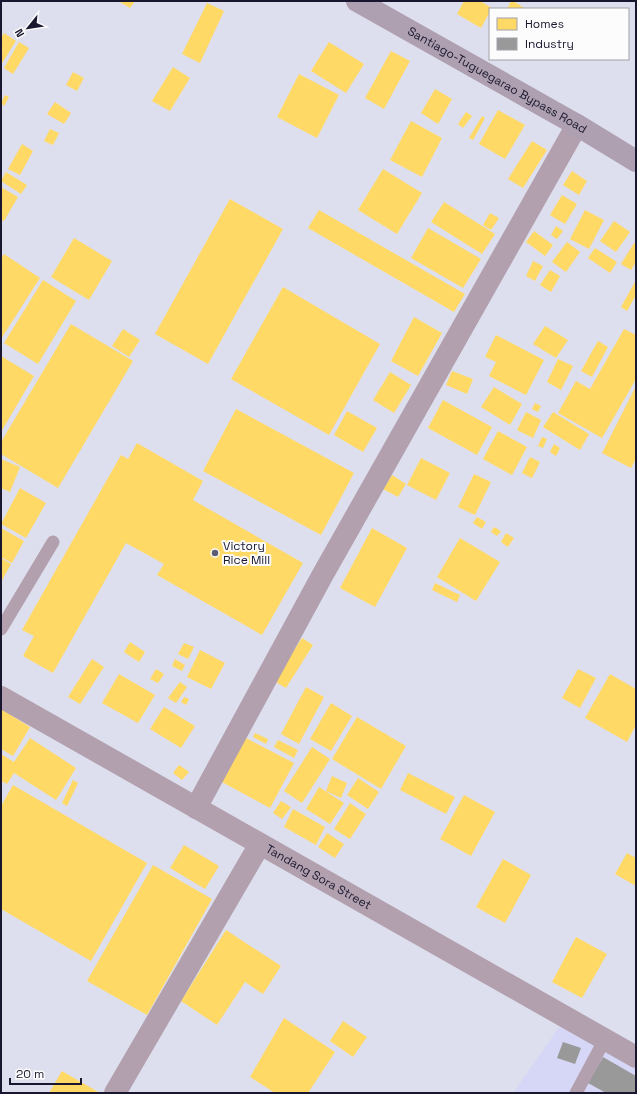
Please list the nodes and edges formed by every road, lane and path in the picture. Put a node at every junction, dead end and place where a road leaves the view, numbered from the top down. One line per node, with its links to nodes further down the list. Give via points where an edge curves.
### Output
1 (357, 1): 2 (highway, Santiago-Tuguegarao Bypass Road)
2 (577, 125): 3 (highway, Santiago-Tuguegarao Bypass Road); 7 (street, via 322,576)
3 (636, 161)
4 (53, 542): 5 (lane)
5 (1, 629)
6 (1, 697): 7 (street, Tandang Sora Street)
7 (196, 808): 8 (street, Tandang Sora Street)
8 (260, 844): 9 (street, Tandang Sora Street); 11 (street)
9 (605, 1039): 10 (street, Tandang Sora Street); 12 (lane)
10 (636, 1057)
11 (115, 1093)
12 (576, 1093)

